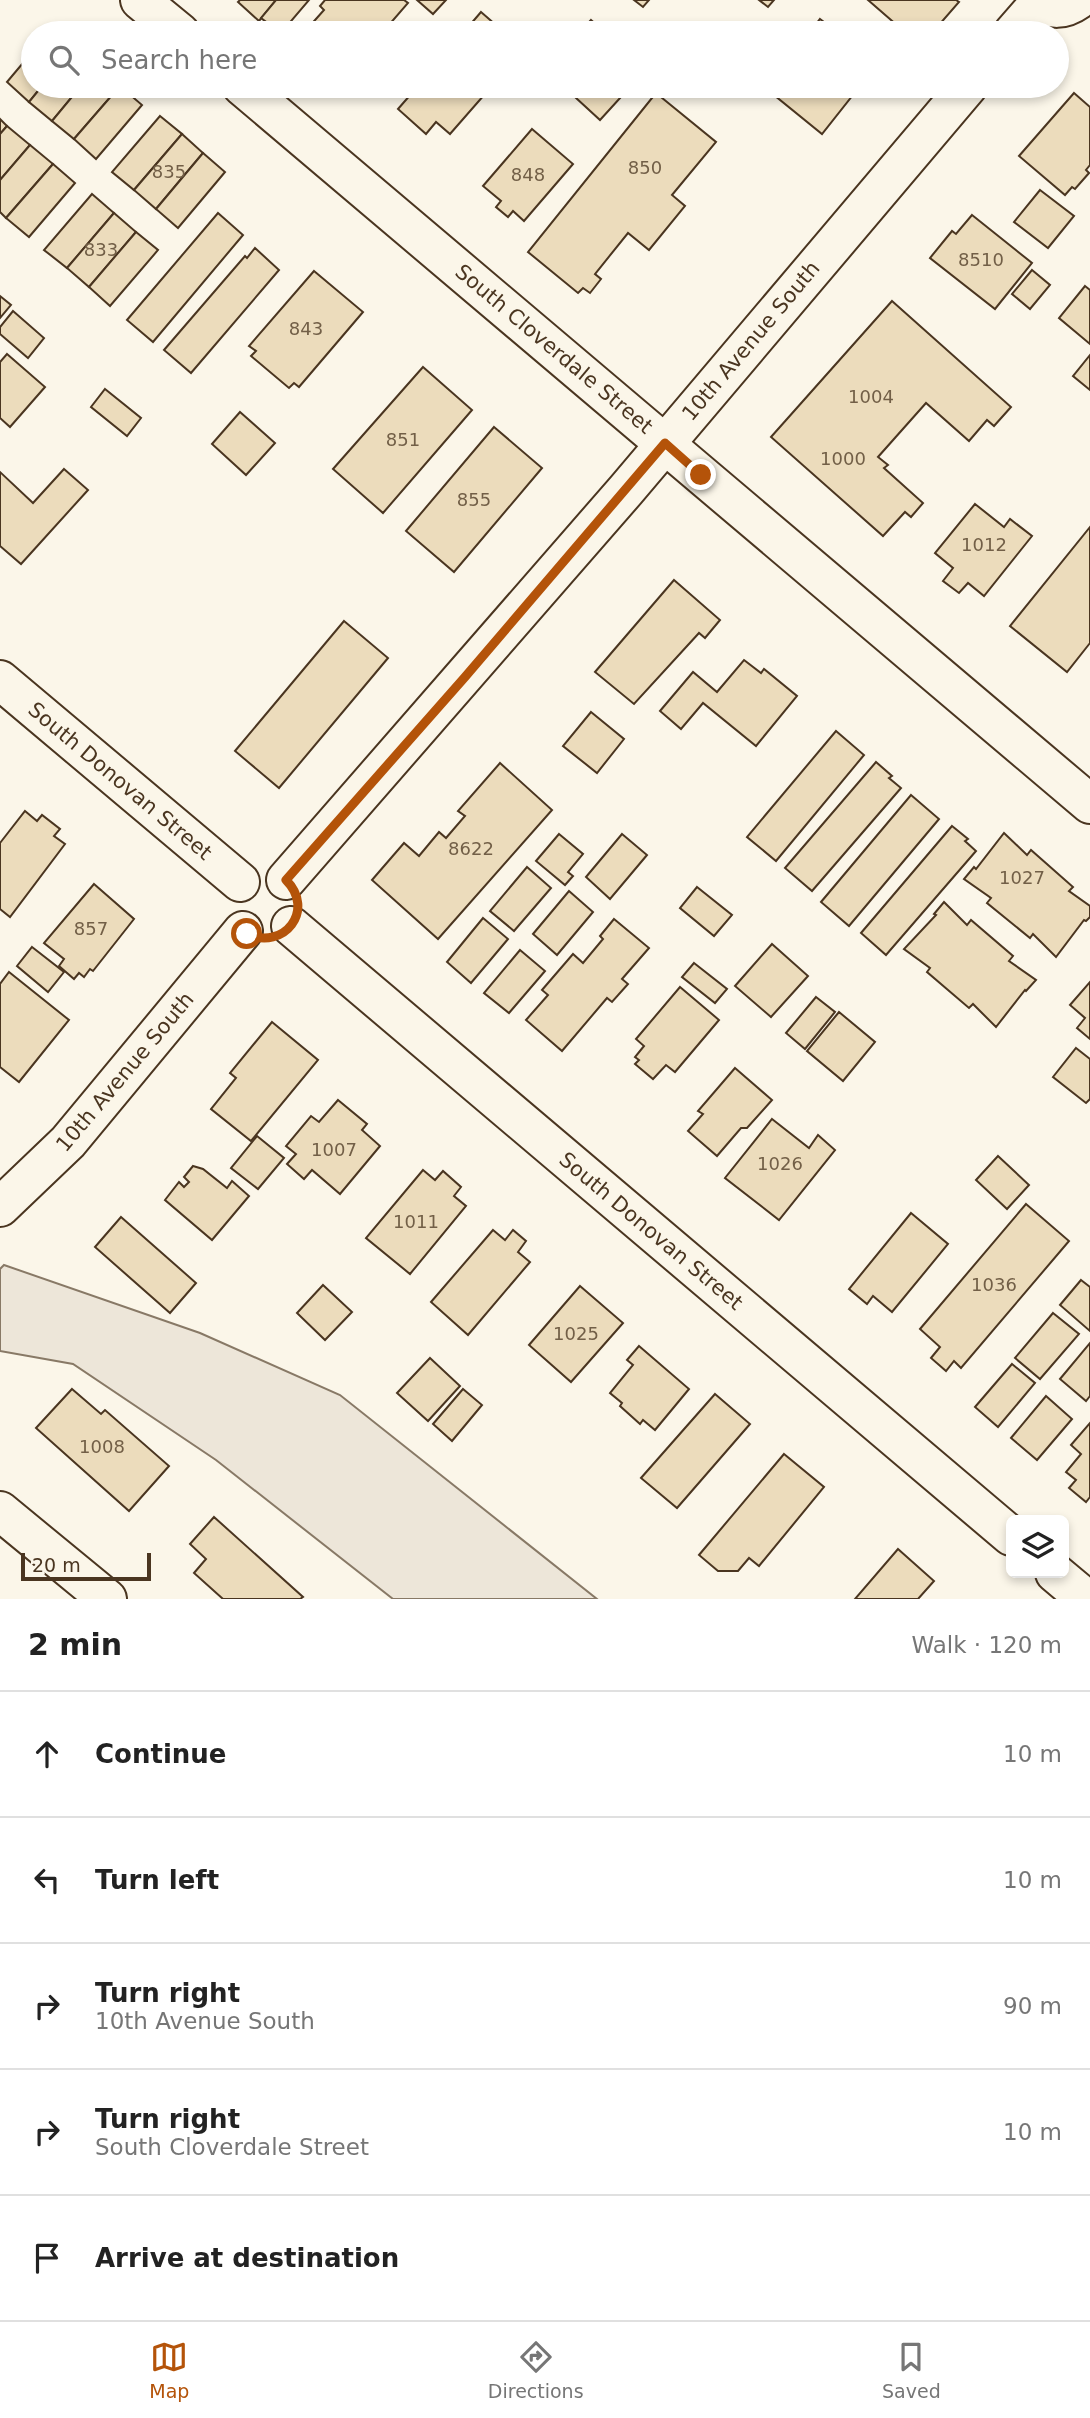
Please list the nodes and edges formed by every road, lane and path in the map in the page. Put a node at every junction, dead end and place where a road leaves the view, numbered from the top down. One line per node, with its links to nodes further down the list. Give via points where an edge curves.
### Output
1 (140, 0): 6 (street)
2 (1078, 0): 4 (street, via 1059,9)
3 (1084, 0): 5 (street)
4 (1039, 1): 7 (street)
5 (1090, 5)
6 (165, 21)
7 (1023, 21)
8 (256, 98): 10 (street, South Cloverdale Street)
9 (958, 98): 10 (street, 10th Avenue South)
10 (665, 443): 12 (street, South Cloverdale Street); 13 (street, 10th Avenue South)
11 (0, 680): 14 (street, South Donovan Street)
12 (1090, 804)
13 (286, 880): 14 (street, via 262,872); 15 (street, via 297,897)
14 (240, 883): 16 (street, via 230,907)
15 (291, 926): 16 (street, via 267,940); 19 (street, South Donovan Street)
16 (243, 931): 17 (street, 10th Avenue South, via 68,1142)
17 (0, 1206)
18 (0, 1511): 21 (street)
19 (1006, 1532)
20 (1061, 1578): 22 (street)
21 (107, 1599)
22 (1086, 1599)

